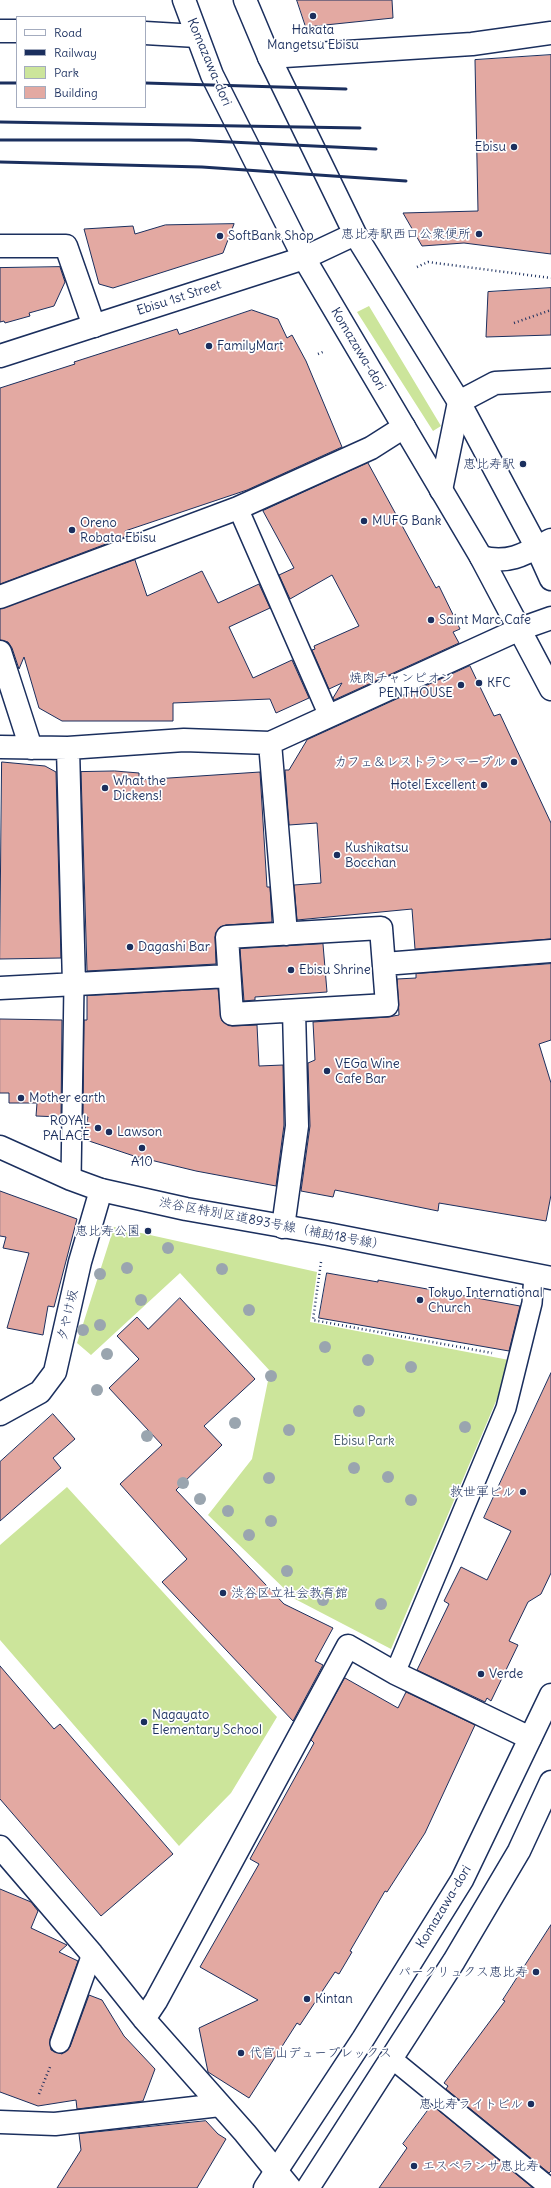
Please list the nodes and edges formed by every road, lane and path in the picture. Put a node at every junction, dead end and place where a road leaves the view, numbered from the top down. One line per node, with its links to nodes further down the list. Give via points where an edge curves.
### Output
1 (184, 0): 7 (street, Komazawa-dori)
2 (245, 0): 8 (street)
3 (0, 31): 4 (street)
4 (16, 31)
5 (146, 33): 7 (street)
6 (551, 33): 8 (street, via 472,44)
7 (197, 36): 11 (street, Komazawa-dori, via 212,75)
8 (269, 57): 9 (street)
9 (355, 234): 11 (street, Ebisu 1st Street); 19 (street)
10 (0, 246): 16 (street, via 66,246)
11 (304, 258): 16 (street, Ebisu 1st Street); 20 (street, Komazawa-dori)
12 (416, 267): 13 (path, via 428,262)
13 (551, 278)
14 (551, 310): 15 (path)
15 (514, 323)
16 (94, 326): 17 (street, Ebisu 1st Street)
17 (0, 356)
18 (551, 380): 19 (street, via 495,383)
19 (459, 402): 21 (street); 23 (street)
20 (404, 427): 21 (street, Komazawa-dori); 22 (street, via 371,448)
21 (441, 490): 24 (street, Komazawa-dori)
22 (238, 508): 26 (street); 31 (lane)
23 (544, 544): 24 (street, via 510,559 494,561); 25 (street)
24 (481, 557): 28 (street, Komazawa-dori)
25 (551, 579)
26 (0, 597)
27 (551, 618): 28 (street)
28 (520, 629): 30 (street, Komazawa-dori); 31 (street)
29 (0, 652): 34 (street)
30 (551, 689)
31 (329, 716): 32 (street)
32 (270, 742): 35 (street, via 184,740); 36 (street)
33 (0, 747): 34 (street)
34 (31, 748): 35 (street)
35 (68, 748): 40 (street)
36 (286, 934): 38 (street, via 381,928); 39 (street, via 227,937)
37 (551, 951): 38 (street)
38 (384, 964): 42 (street, via 387,1006)
39 (229, 976): 40 (street); 42 (street, via 232,1014)
40 (74, 985): 41 (street); 44 (lane)
41 (0, 988)
42 (294, 1011): 46 (street, via 297,1126)
43 (0, 1147): 44 (street, 渋谷区特別区道893号線（補助18号線）)
44 (71, 1179): 45 (street, 渋谷区特別区道893号線（補助18号線）)
45 (101, 1190): 46 (street, 渋谷区特別区道893号線（補助18号線）); 50 (street, 夕やけ坂, via 80,1262 55,1372 40,1392)
46 (283, 1227): 47 (street, 渋谷区特別区道893号線（補助18号線）)
47 (328, 1234): 48 (street, 渋谷区特別区道893号線（補助18号線）); 49 (path, via 313,1320)
48 (543, 1276): 49 (lane, via 532,1303)
49 (520, 1359): 51 (lane, via 506,1408)
50 (0, 1414)
51 (395, 1673): 53 (street); 57 (street, via 348,1646)
52 (551, 1695): 53 (street, Komazawa-dori)
53 (530, 1738): 63 (street, Komazawa-dori, via 462,1880 363,2039)
54 (551, 1782): 59 (street, via 515,1858 454,1961)
55 (0, 1847): 56 (street)
56 (92, 1954): 57 (street); 58 (lane)
57 (144, 2019): 60 (street)
58 (60, 2042): 62 (path)
59 (391, 2058): 65 (street); 66 (lane)
60 (220, 2104): 62 (street, via 55,2124); 63 (street)
61 (0, 2122): 62 (street)
62 (28, 2123)
63 (270, 2180): 64 (street)
64 (290, 2188)
65 (308, 2188)
66 (550, 2188)

